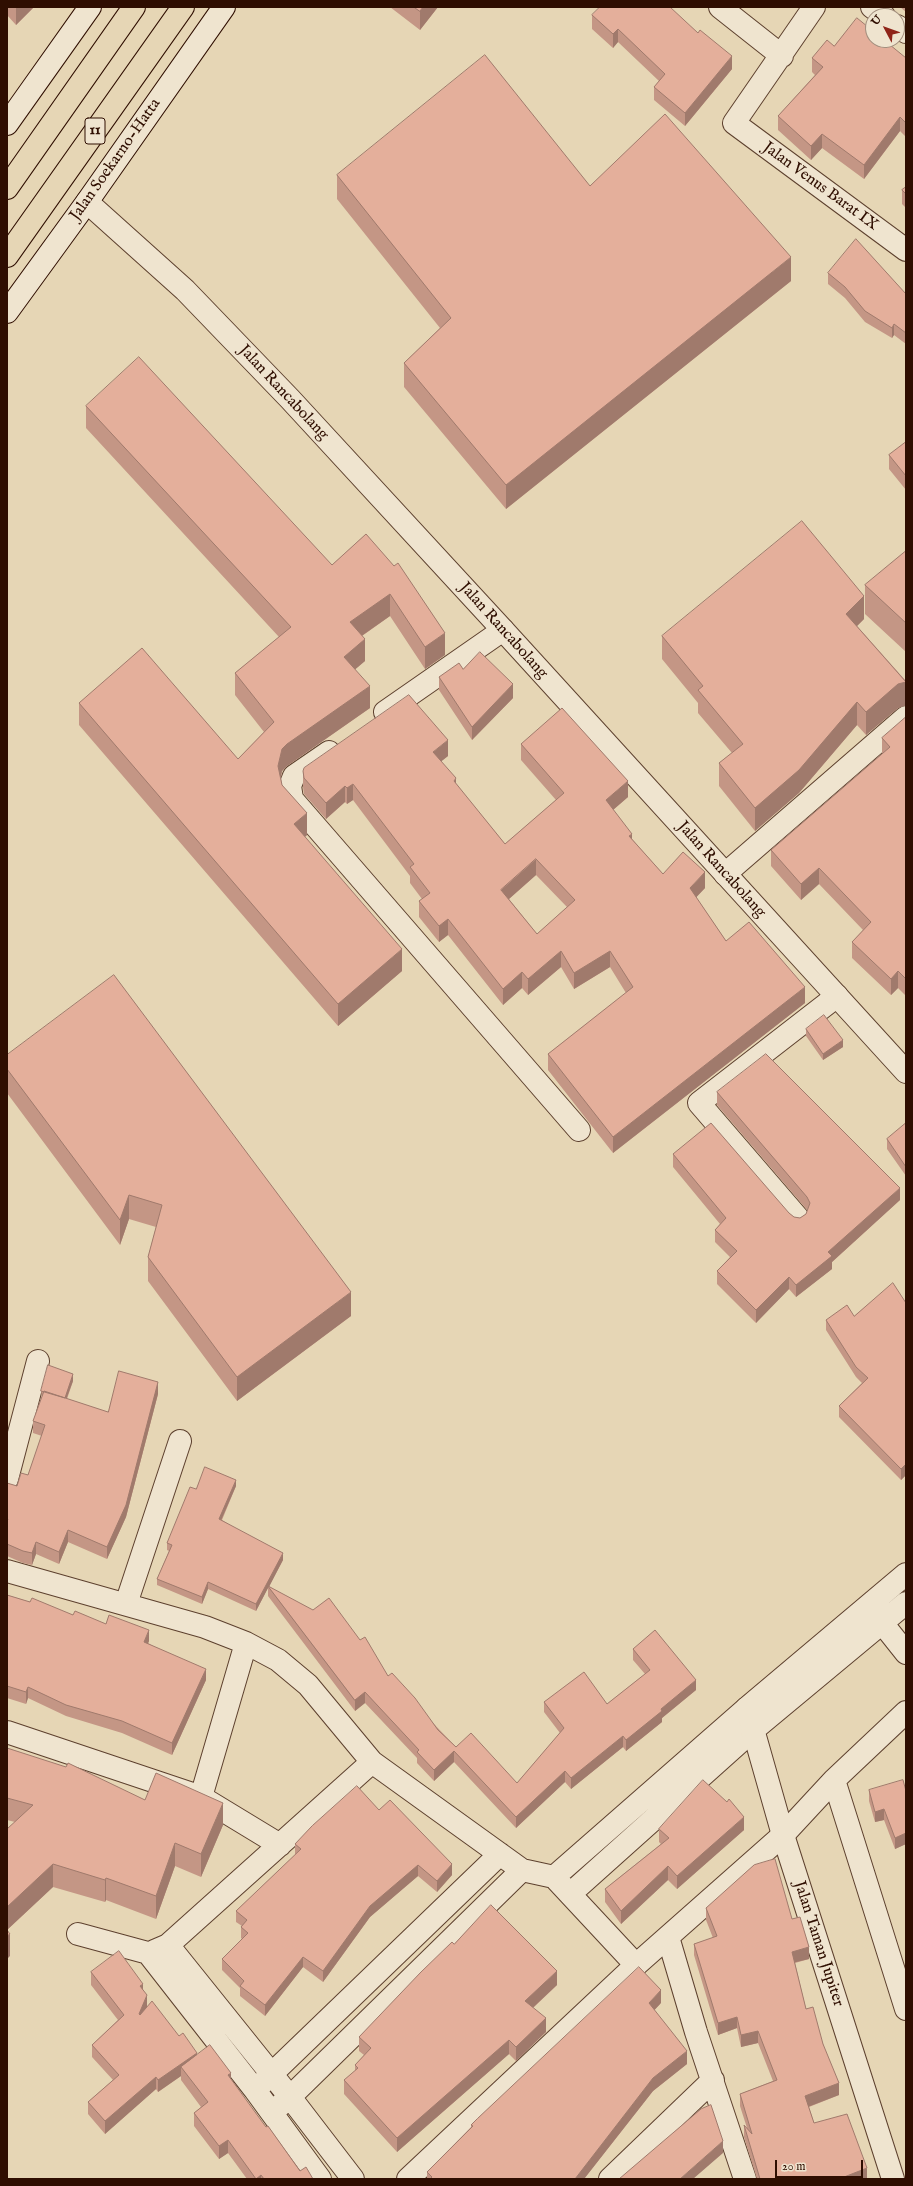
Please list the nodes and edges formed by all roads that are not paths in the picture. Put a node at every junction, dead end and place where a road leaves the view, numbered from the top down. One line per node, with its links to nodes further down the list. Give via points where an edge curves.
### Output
1 (90, 7): 8 (street)
2 (134, 7): 9 (highway, 11)
3 (183, 7): 12 (highway, Jalan Soekarno-Hatta / 11)
4 (224, 7): 10 (street, Jalan Soekarno-Hatta)
5 (720, 7): 7 (street)
6 (814, 7): 7 (street)
7 (782, 56): 11 (street, Jalan Venus Barat IX, via 734,123)
8 (7, 124)
9 (7, 188)
10 (87, 202): 13 (street, Jalan Soekarno-Hatta); 14 (street, Jalan Rancabolang, via 185,290 290,399)
11 (906, 250)
12 (7, 256)
13 (7, 312)
14 (503, 630): 16 (street); 18 (street, Jalan Rancabolang)
15 (906, 717): 18 (street)
16 (366, 726)
17 (346, 740): 21 (street, via 294,776 290,786 292,799)
18 (725, 874): 19 (street, Jalan Rancabolang)
19 (837, 996): 20 (street, Jalan Rancabolang); 22 (street, via 699,1103)
20 (906, 1072)
21 (579, 1130)
22 (798, 1218)
23 (38, 1361): 25 (street)
24 (180, 1441): 29 (street)
25 (7, 1479)
26 (7, 1571): 29 (street)
27 (906, 1574): 30 (street)
28 (906, 1603): 31 (street)
29 (126, 1604): 32 (street, via 205,1627)
30 (868, 1606): 31 (street); 34 (street)
31 (882, 1623): 33 (street); 36 (street)
32 (246, 1643): 38 (street, via 278,1660 308,1685); 40 (street)
33 (906, 1653)
34 (747, 1708): 36 (street, Jalan Taman Jupiter); 45 (street)
35 (906, 1712): 39 (street)
36 (752, 1731): 41 (street, Jalan Taman Jupiter); 46 (street)
37 (7, 1732): 40 (street)
38 (372, 1762): 42 (street); 43 (street)
39 (834, 1780): 41 (street); 52 (street)
40 (201, 1797): 42 (street)
41 (783, 1835): 48 (street); 63 (street, Jalan Taman Jupiter)
42 (280, 1845): 49 (street)
43 (500, 1854): 44 (street); 53 (street)
44 (522, 1870): 45 (street); 56 (street)
45 (554, 1877): 46 (street)
46 (570, 1894): 51 (street)
47 (78, 1934): 50 (street)
48 (668, 1937): 51 (street); 54 (street)
49 (168, 1945): 50 (street); 53 (street)
50 (148, 1953): 55 (street)
51 (636, 1965): 60 (street)
52 (906, 2009)
53 (272, 2076): 55 (street); 56 (street)
54 (713, 2080): 61 (street); 62 (street)
55 (256, 2090): 57 (street)
56 (290, 2097): 57 (street); 59 (street)
57 (272, 2112): 58 (street)
58 (320, 2179)
59 (353, 2179)
60 (408, 2179)
61 (610, 2179)
62 (745, 2179)
63 (893, 2179)

